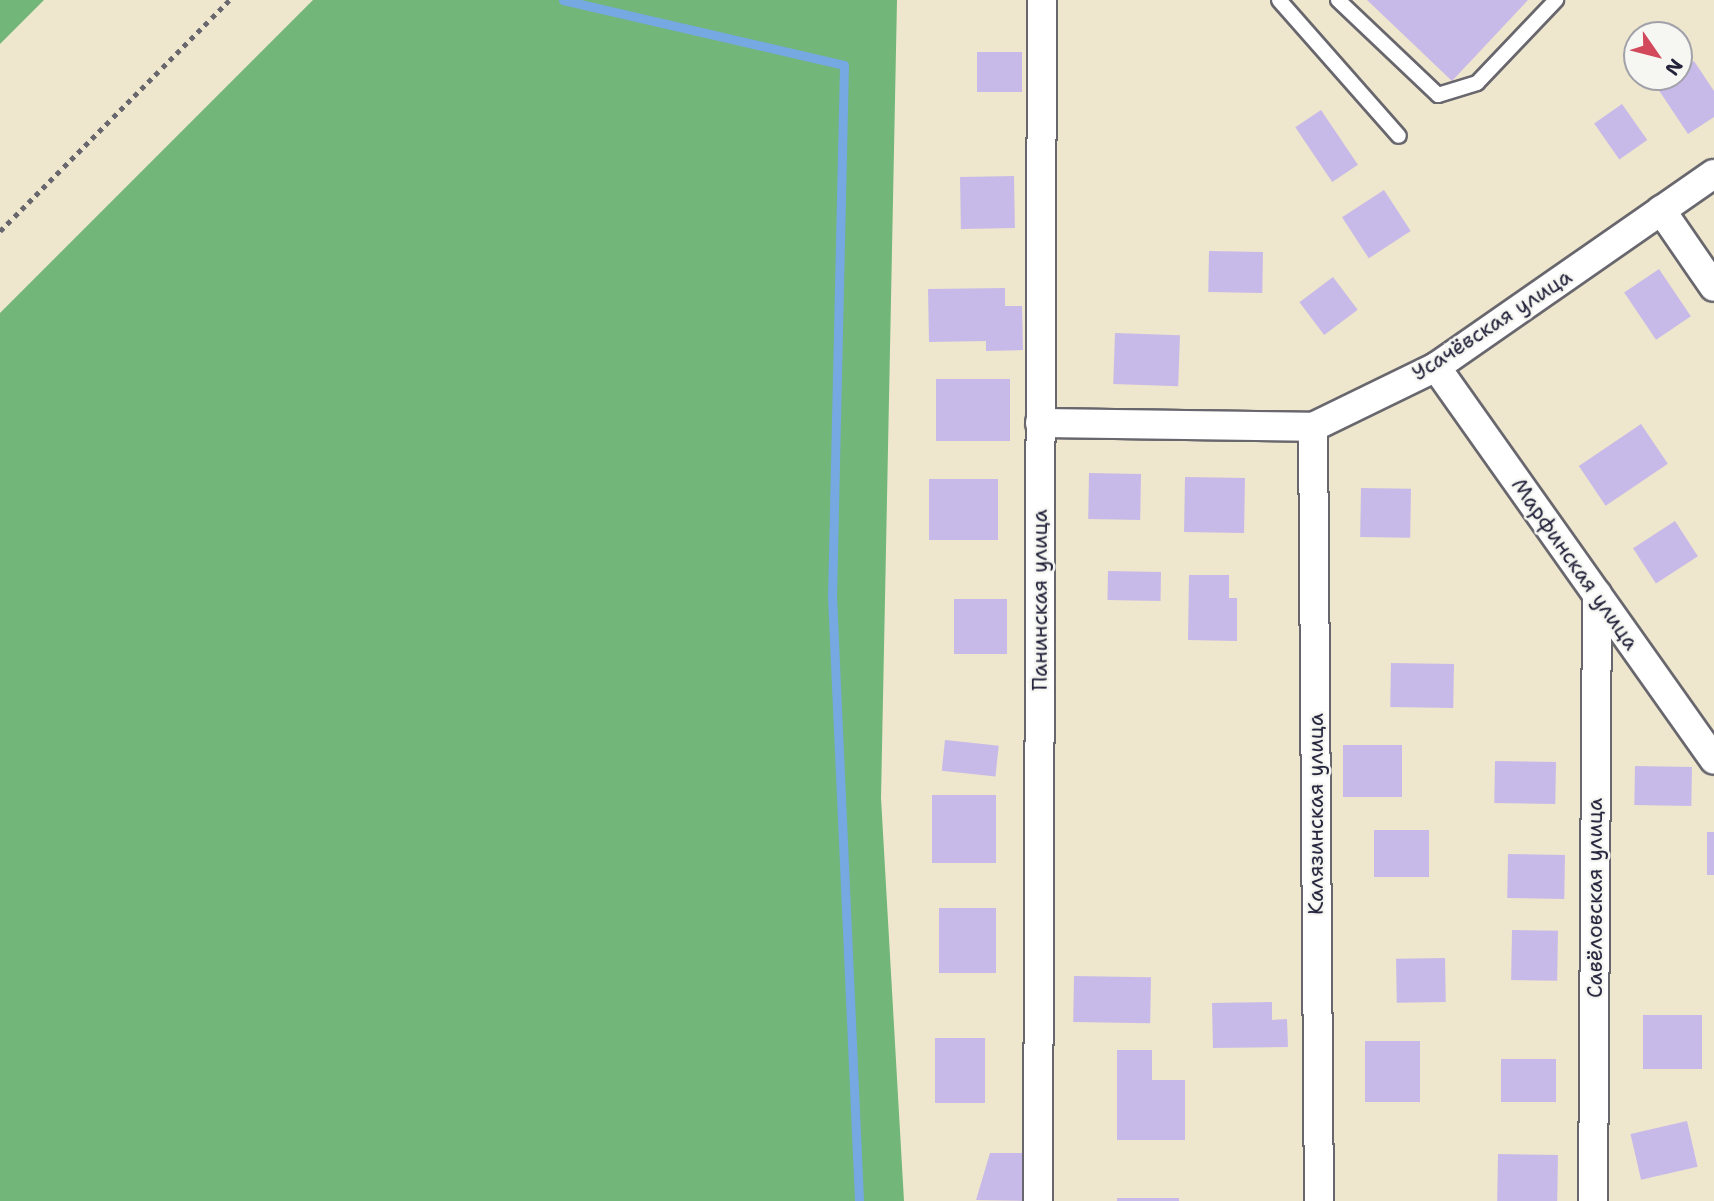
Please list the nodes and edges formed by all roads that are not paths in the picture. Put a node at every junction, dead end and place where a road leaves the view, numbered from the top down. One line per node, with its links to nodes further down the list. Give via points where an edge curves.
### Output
1 (1042, 0): 10 (street, Панинская улица)
2 (1279, 0): 5 (lane)
3 (1338, 0): 4 (lane, via 1438,95 1477,83)
4 (1556, 0)
5 (1399, 135)
6 (1714, 174): 7 (street, Усачёвская улица)
7 (1661, 210): 8 (street); 9 (street, Усачёвская улица)
8 (1714, 287)
9 (1436, 367): 11 (street, Усачёвская улица); 12 (street, Марфинская улица)
10 (1040, 423): 11 (street, Усачёвская улица); 14 (street, Панинская улица)
11 (1313, 427): 15 (street, Калязинская улица)
12 (1597, 594): 13 (street, Марфинская улица); 16 (street, Савёловская улица)
13 (1714, 760)
14 (1038, 1201)
15 (1319, 1201)
16 (1593, 1201)

